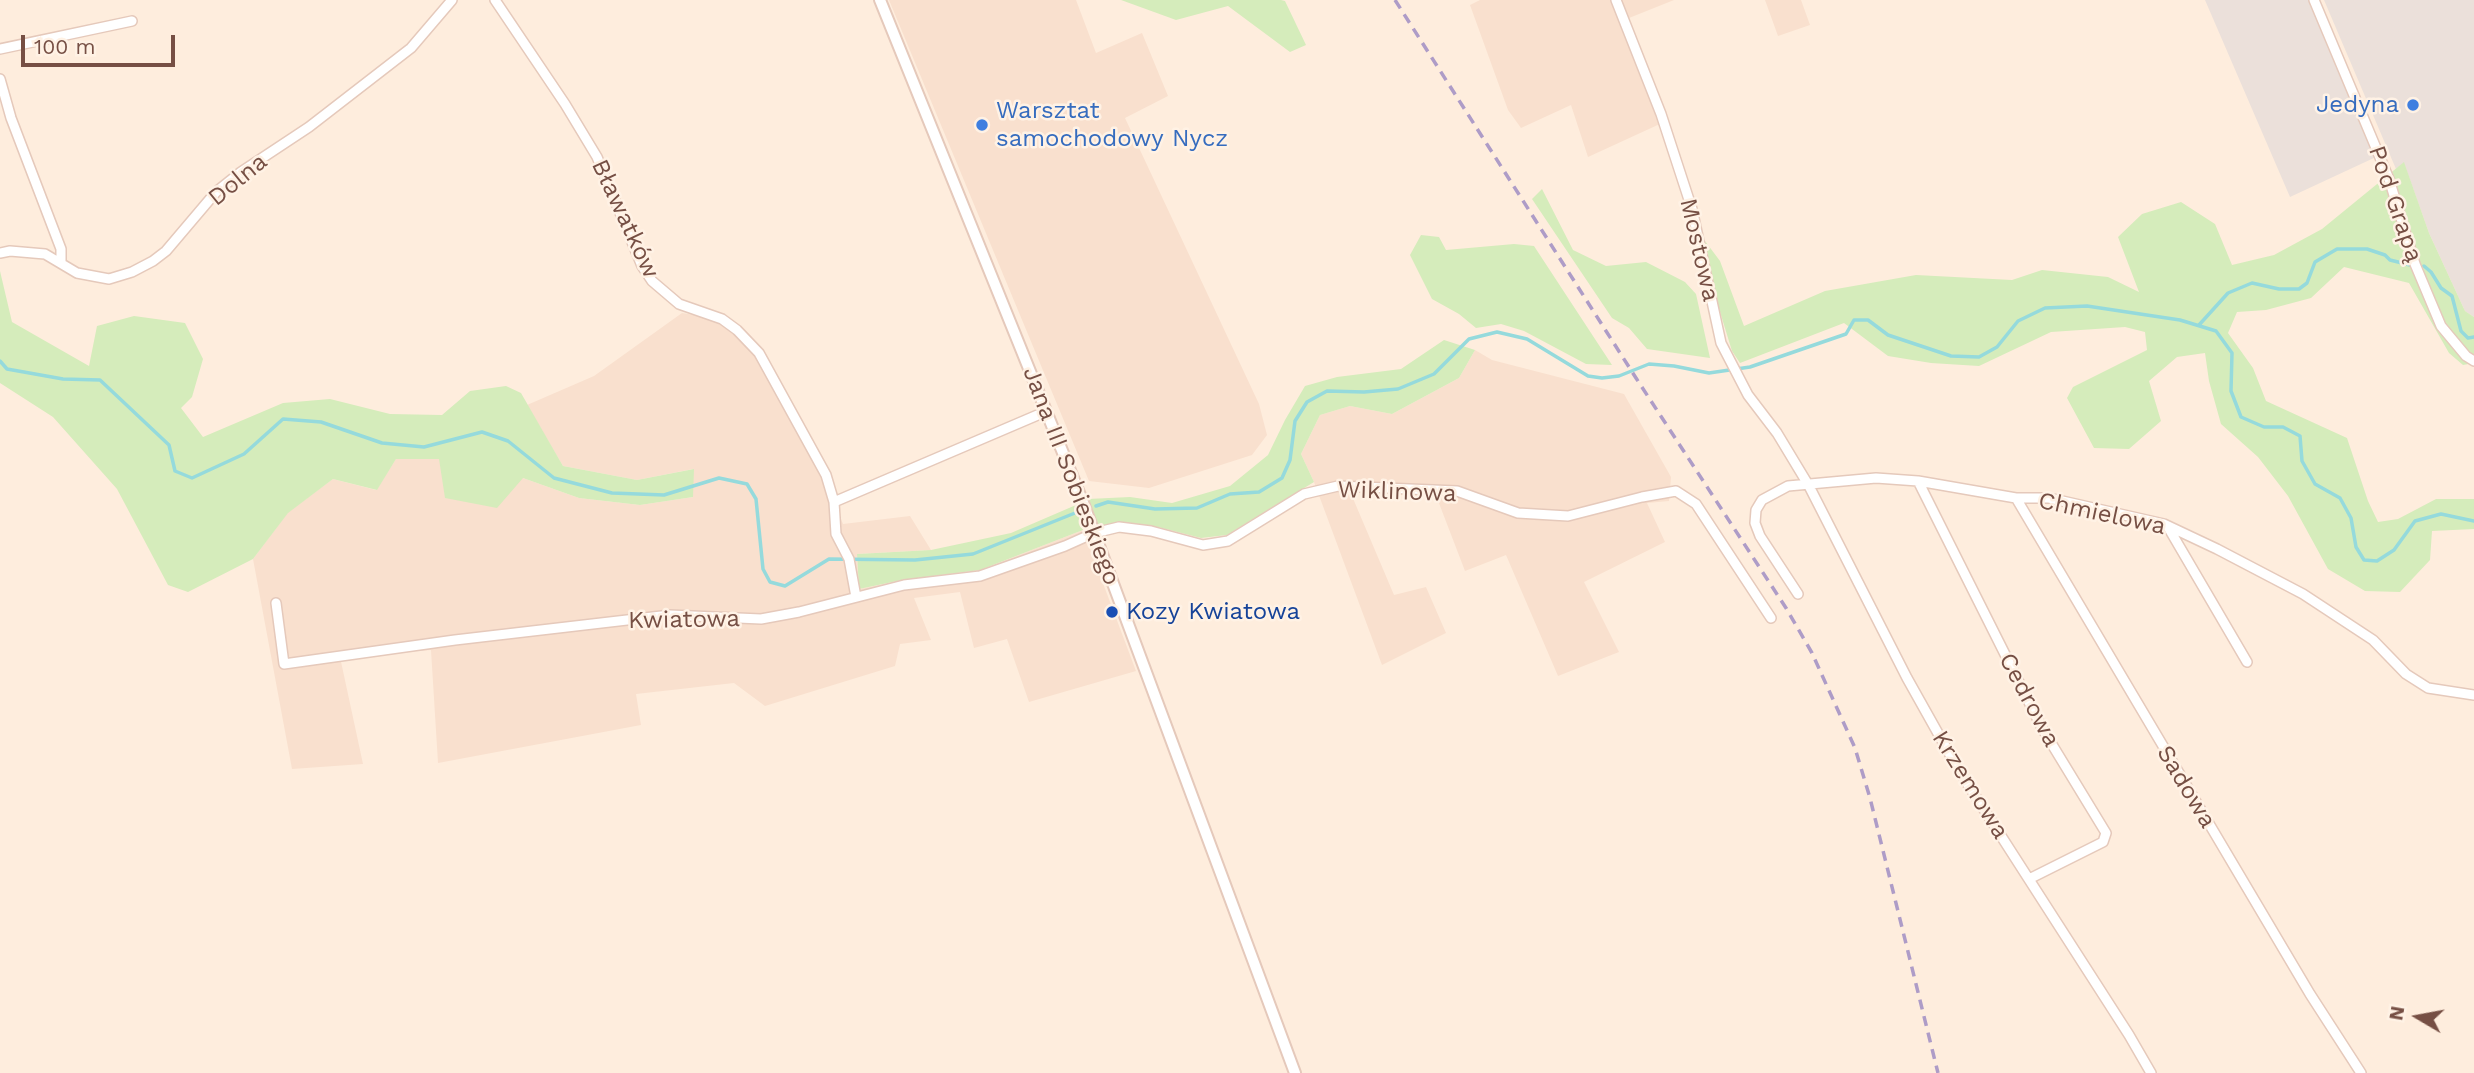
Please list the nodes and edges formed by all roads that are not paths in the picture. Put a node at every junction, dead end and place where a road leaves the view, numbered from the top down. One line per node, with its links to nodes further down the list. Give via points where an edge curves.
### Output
1 (452, 0): 10 (street, Dolna, via 411,48 216,192 153,261 109,279 77,273)
2 (495, 0): 16 (street, Bławatków, via 597,156 652,281 679,304 722,319 758,353 813,448)
3 (880, 0): 12 (street, Jana III Sobieskiego)
4 (1616, 0): 14 (street, Mostowa, via 1692,209 1721,343 1748,395)
5 (2314, 0): 11 (street, Pod Grapą, via 2389,180 2415,264 2441,326)
6 (132, 21): 7 (street)
7 (0, 49)
8 (0, 79): 10 (street, via 61,249)
9 (0, 253): 10 (street, Dolna, via 45,254)
10 (61, 262)
11 (2474, 360)
12 (1046, 411): 16 (street); 18 (street, Jana III Sobieskiego)
13 (1918, 481): 14 (street, Chmielowa, via 1875,478); 15 (street, Chmielowa); 25 (street, Cedrowa, via 2042,728 2106,833 2103,842)
14 (1809, 485): 19 (street, via 1788,486 1762,500 1756,510 1760,536); 25 (street, Krzemowa, via 1907,678 1958,769)
15 (2016, 498): 17 (street, Chmielowa, via 2049,498); 28 (street, Sadowa)
16 (834, 502): 20 (street, Bławatków, via 836,534 849,559)
17 (2168, 526): 23 (street); 24 (street, Chmielowa, via 2303,593 2374,640 2406,674 2428,688)
18 (1094, 533): 20 (street, Kwiatowa, via 980,576 904,585); 22 (street, Wiklinowa, via 1119,527 1203,545 1228,541 1304,494 1338,486 1457,491 1518,513 1568,516 1676,491 1696,504); 26 (street, Jana III Sobieskiego)
19 (1798, 594)
20 (856, 597): 21 (street, Kwiatowa, via 761,619 670,615 284,664)
21 (276, 603)
22 (1771, 618)
23 (2247, 662)
24 (2474, 695)
25 (2029, 879): 27 (street, Krzemowa)
26 (1296, 1073)
27 (2151, 1073)
28 (2361, 1073)

